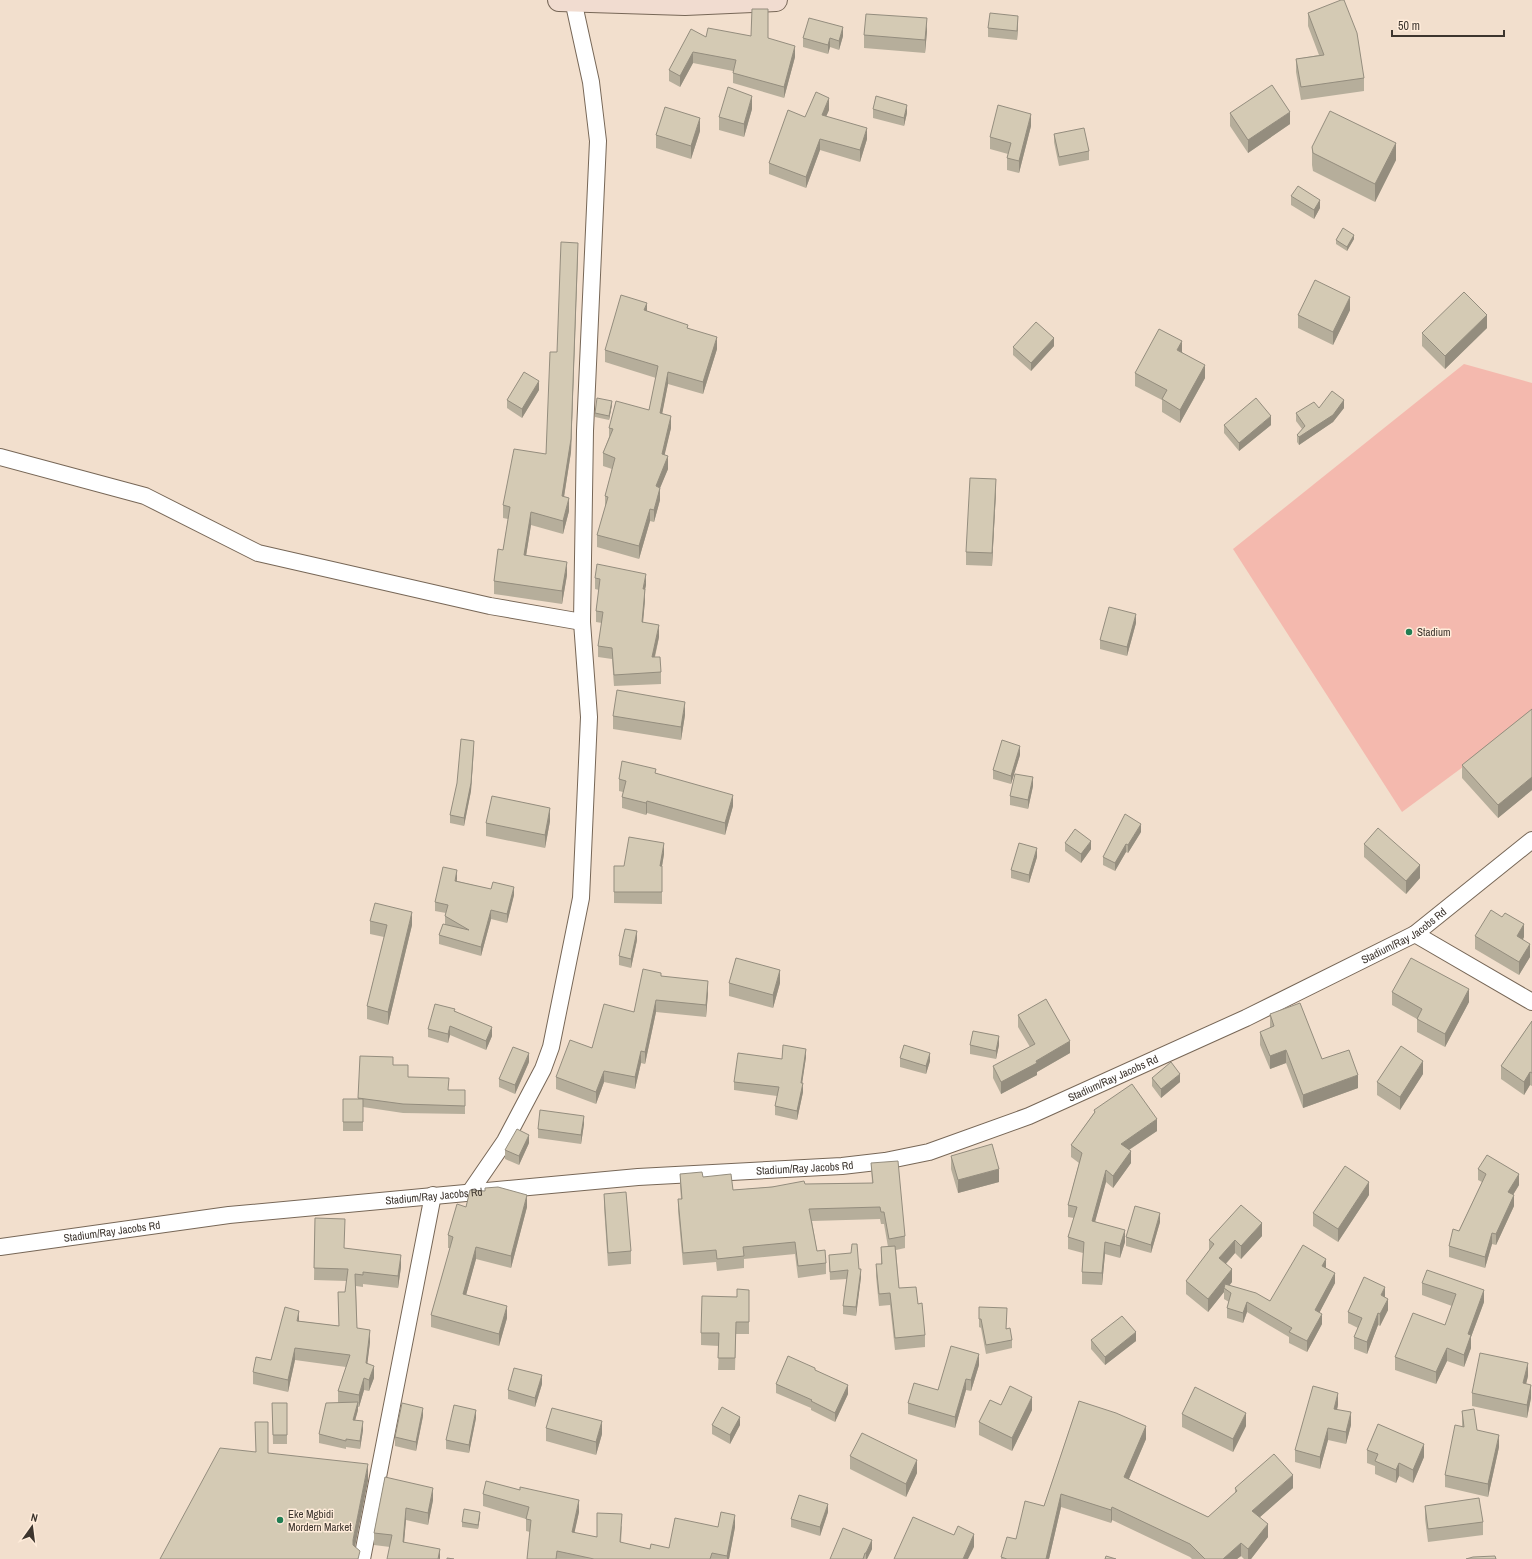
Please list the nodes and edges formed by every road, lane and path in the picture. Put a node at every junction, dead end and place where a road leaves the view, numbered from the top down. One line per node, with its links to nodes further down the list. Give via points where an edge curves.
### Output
1 (559, 0): 2 (main road)
2 (565, 0): 3 (main road)
3 (573, 0): 4 (main road, via 685,4); 6 (street, via 591,82 598,141 585,431)
4 (776, 0)
5 (0, 457): 6 (street, via 145,496 258,553 490,606)
6 (582, 622): 10 (street, via 589,717 581,898 551,1047 543,1069 505,1141)
7 (1532, 840): 8 (street, Stadium/Ray Jacobs Rd)
8 (1415, 934): 9 (street); 10 (street, Stadium/Ray Jacobs Rd, via 1246,1018 1029,1116 929,1152 842,1166 638,1177)
9 (1532, 1002)
10 (470, 1192): 11 (street, Stadium/Ray Jacobs Rd)
11 (433, 1195): 12 (street, Stadium/Ray Jacobs Rd, via 229,1215); 13 (street)
12 (0, 1247)
13 (362, 1559)

